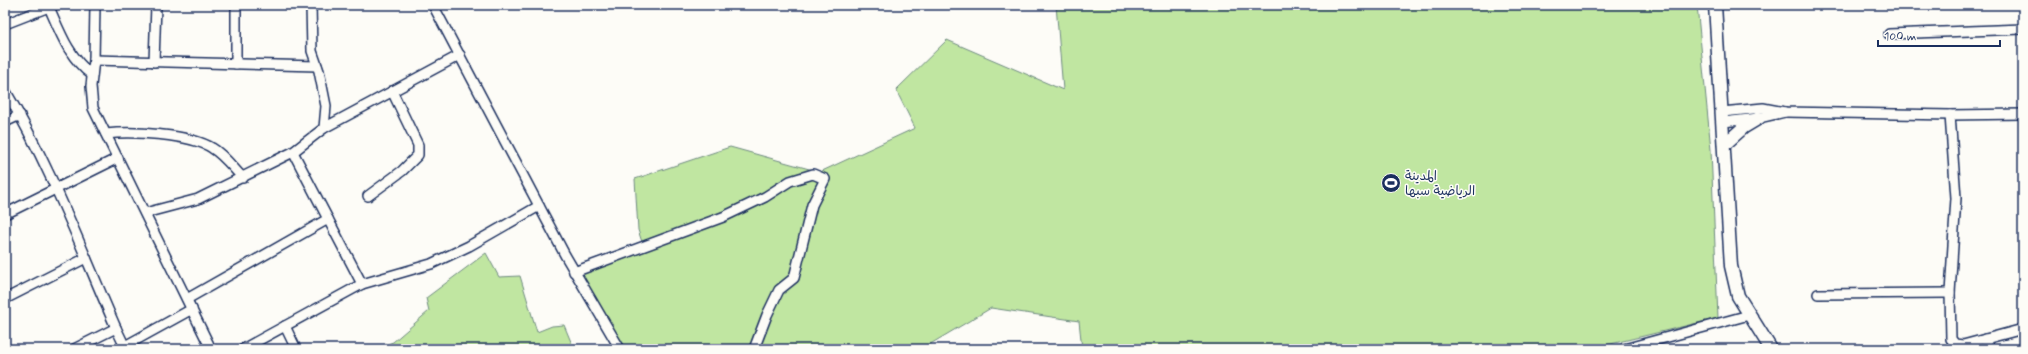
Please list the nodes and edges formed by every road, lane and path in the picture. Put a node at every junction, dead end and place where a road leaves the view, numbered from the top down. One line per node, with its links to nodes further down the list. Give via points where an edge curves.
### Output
1 (95, 5): 12 (street)
2 (156, 5): 13 (street)
3 (236, 5): 14 (street)
4 (311, 5): 15 (street, via 312,51)
5 (433, 5): 11 (street)
6 (1715, 5): 23 (street)
7 (52, 6): 8 (street); 16 (street, via 73,57)
8 (5, 24)
9 (2023, 30): 10 (street)
10 (1889, 34)
11 (460, 55): 18 (street); 34 (street)
12 (94, 60): 13 (street); 16 (street)
13 (154, 62): 14 (street)
14 (236, 64): 15 (street)
15 (317, 66): 26 (street, via 326,106)
16 (92, 75): 27 (street, via 92,100 96,115)
17 (5, 90): 21 (street)
18 (392, 91): 26 (street); 33 (street, via 418,145 418,155 402,171)
19 (1785, 112): 22 (street); 23 (street, via 1763,108); 24 (street)
20 (2023, 114): 22 (street)
21 (20, 115): 25 (street); 32 (street)
22 (1950, 115): 41 (street, via 1956,198)
23 (1722, 117): 24 (street); 28 (street)
24 (1759, 118): 28 (street, via 1744,127)
25 (5, 122)
26 (324, 128): 29 (street)
27 (106, 134): 30 (street); 31 (street, via 146,134 201,141 220,154)
28 (1724, 145): 46 (street, via 1731,266 1738,296)
29 (293, 152): 31 (street); 37 (street)
30 (118, 158): 32 (street); 35 (street)
31 (243, 178): 35 (street, via 183,205)
32 (56, 188): 36 (street); 38 (street)
33 (368, 196)
34 (539, 206): 39 (street); 40 (street, via 469,246 431,264)
35 (145, 213): 44 (street)
36 (5, 214)
37 (328, 219): 40 (street); 44 (street)
38 (86, 258): 43 (street); 48 (street)
39 (574, 272): 56 (street); 57 (street, via 724,217 766,197 790,181 813,174 825,179 812,205 794,278 779,290)
40 (362, 284): 47 (street)
41 (1950, 292): 42 (street); 50 (street, via 1950,331 1953,342 1963,345)
42 (1818, 294)
43 (5, 299)
44 (187, 299): 45 (street)
45 (192, 309): 51 (street); 53 (street)
46 (1749, 315): 58 (street); 59 (street)
47 (285, 326): 54 (street); 55 (street)
48 (116, 328): 51 (street); 52 (street)
49 (2023, 329): 50 (street)
50 (1985, 339): 60 (street)
51 (126, 347)
52 (74, 349)
53 (211, 349)
54 (244, 349)
55 (296, 349)
56 (620, 349)
57 (754, 349)
58 (1624, 349)
59 (1772, 349)
60 (1989, 349)

